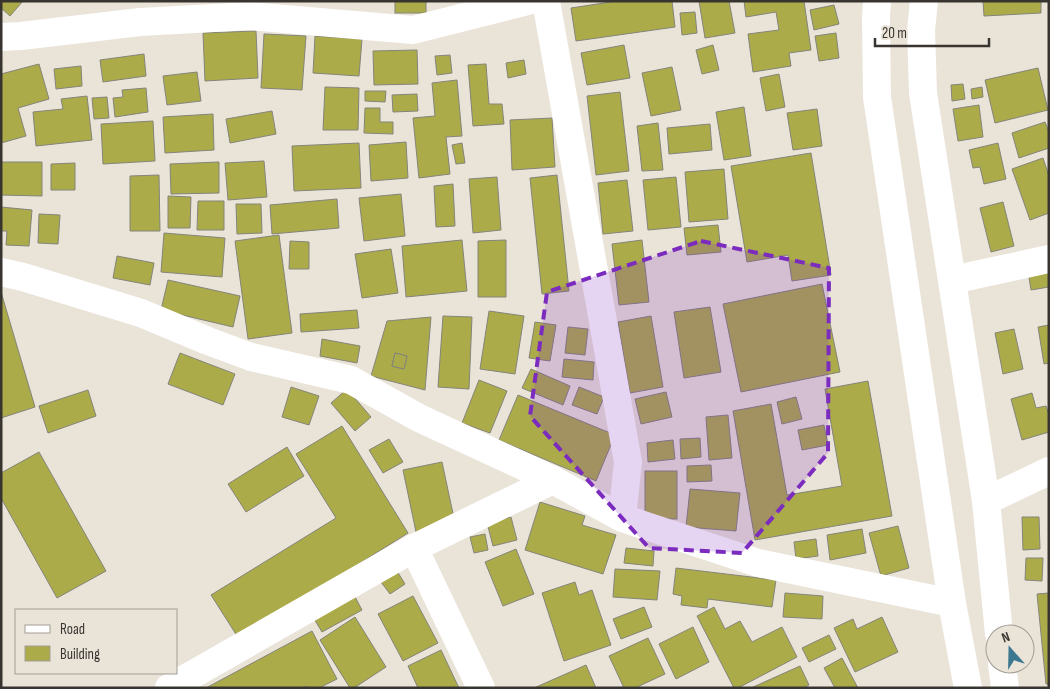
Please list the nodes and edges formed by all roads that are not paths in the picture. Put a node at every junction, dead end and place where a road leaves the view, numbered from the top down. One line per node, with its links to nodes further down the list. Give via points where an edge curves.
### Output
1 (528, 1): 5 (street, via 413,30 250,16 140,22)
2 (546, 1): 12 (street, via 628,462)
3 (877, 1): 14 (street, via 877,97)
4 (924, 1): 8 (street, via 921,30 923,93)
5 (1, 37)
6 (1049, 259): 8 (street)
7 (1, 272): 10 (street, via 141,313 251,357 351,380 418,418)
8 (952, 280): 11 (street)
9 (1049, 471): 11 (street)
10 (552, 480): 12 (street); 13 (street)
11 (986, 501): 15 (street)
12 (622, 518): 14 (street, via 758,563)
13 (414, 548): 17 (street); 18 (street)
14 (952, 603): 19 (street)
15 (998, 624)
16 (1003, 674): 20 (street)
17 (169, 688)
18 (481, 688)
19 (968, 688)
20 (1005, 688)

